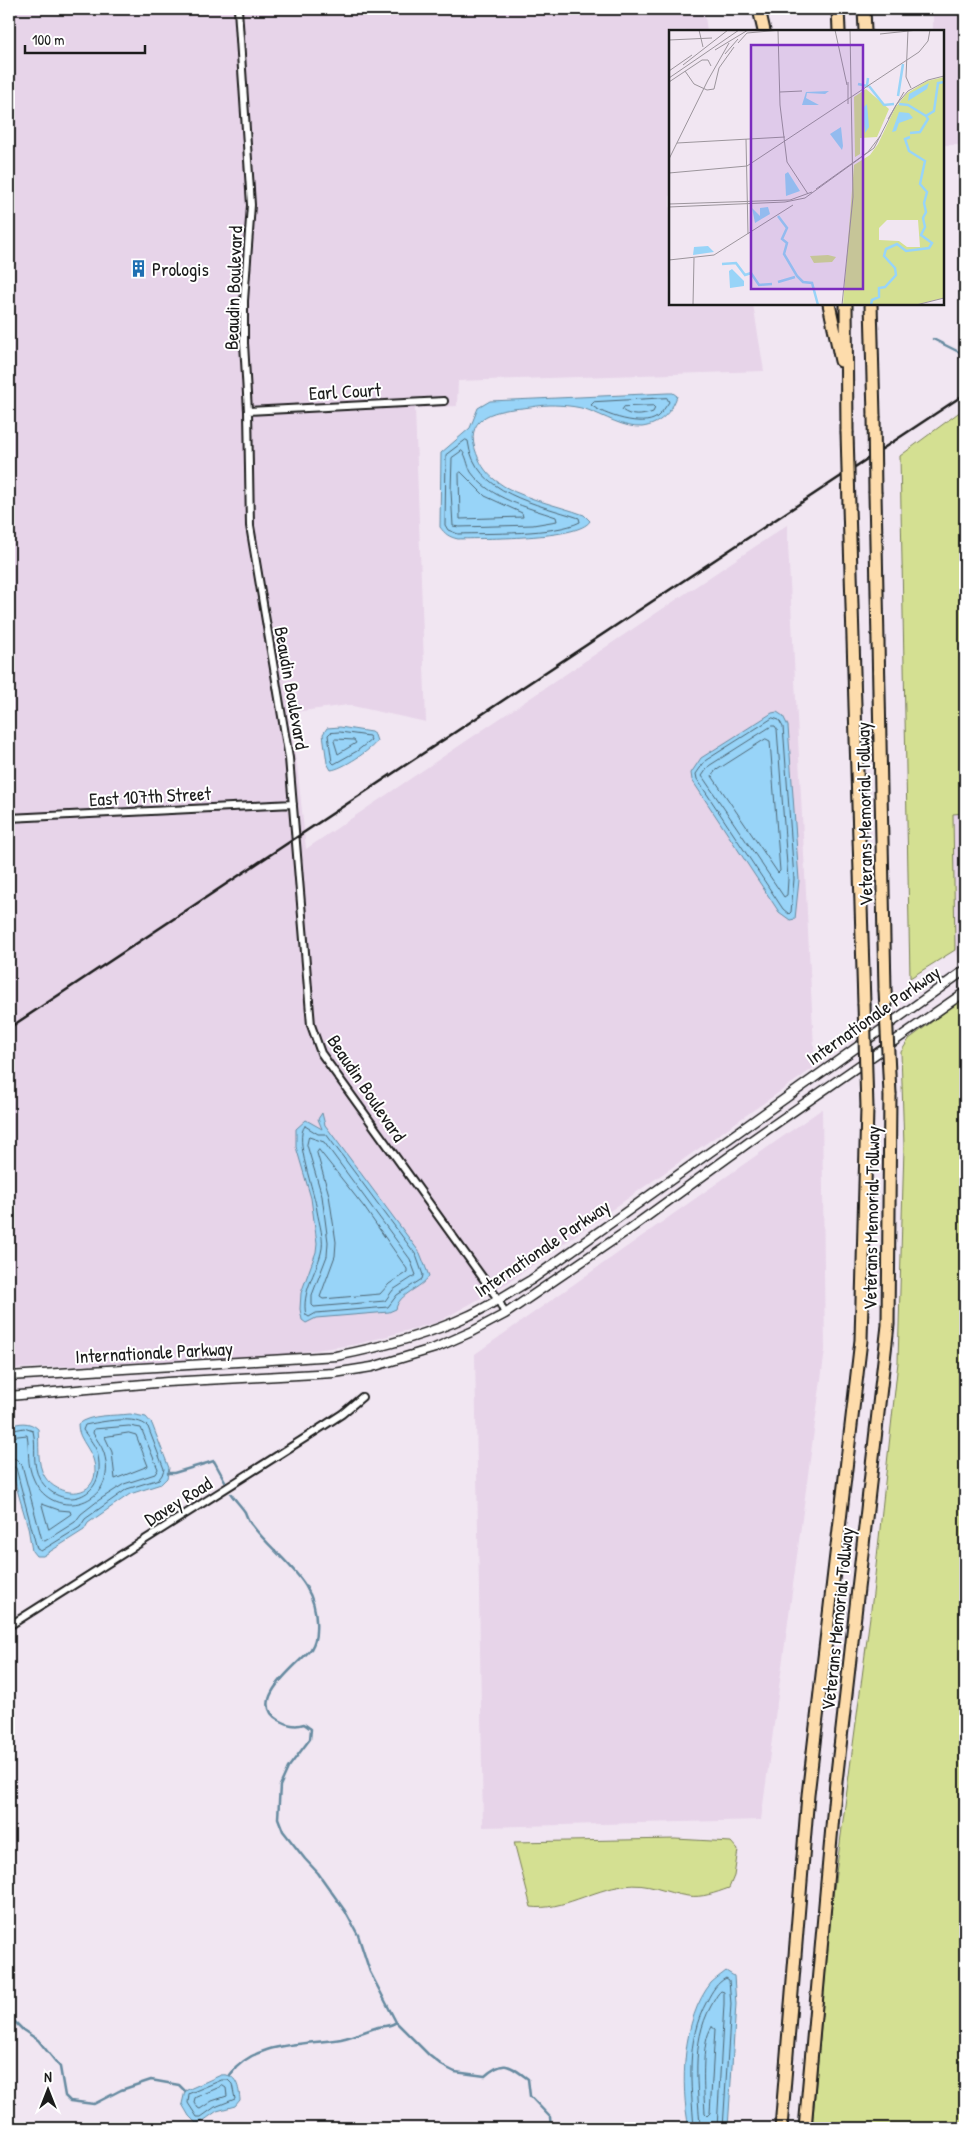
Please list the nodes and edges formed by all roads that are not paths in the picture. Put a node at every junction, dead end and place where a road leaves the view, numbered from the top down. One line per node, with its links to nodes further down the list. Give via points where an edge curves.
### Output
1 (238, 9): 13 (street, Beaudin Boulevard, via 251,205 244,326)
2 (759, 9): 5 (highway)
3 (838, 9): 6 (highway)
4 (864, 9): 7 (highway)
5 (764, 30)
6 (839, 30)
7 (865, 30)
8 (829, 305): 11 (highway)
9 (846, 305): 11 (highway, Veterans Memorial Tollway)
10 (871, 305): 25 (highway, Veterans Memorial Tollway, bridge, via 890,1094 888,1325 836,1782)
11 (845, 385): 24 (highway, Veterans Memorial Tollway, bridge, via 867,1108 861,1340 808,1795)
12 (444, 401): 13 (street, Earl Court)
13 (248, 411): 14 (street, Beaudin Boulevard, via 250,526 289,758)
14 (293, 804): 15 (street, East 107th Street); 18 (street, Beaudin Boulevard, via 312,1025 321,1054)
15 (9, 818)
16 (965, 970): 18 (street, Internationale Parkway, via 531,1280)
17 (965, 992): 19 (street, Internationale Parkway)
18 (498, 1299): 19 (street, Beaudin Boulevard); 20 (street, Internationale Parkway, via 433,1331 384,1347 336,1356)
19 (505, 1314): 21 (street, Internationale Parkway, via 435,1348 372,1367 299,1376 167,1382)
20 (9, 1376)
21 (9, 1396)
22 (362, 1397): 23 (street, Davey Road, via 306,1438)
23 (9, 1626)
24 (781, 2128)
25 (804, 2128)

